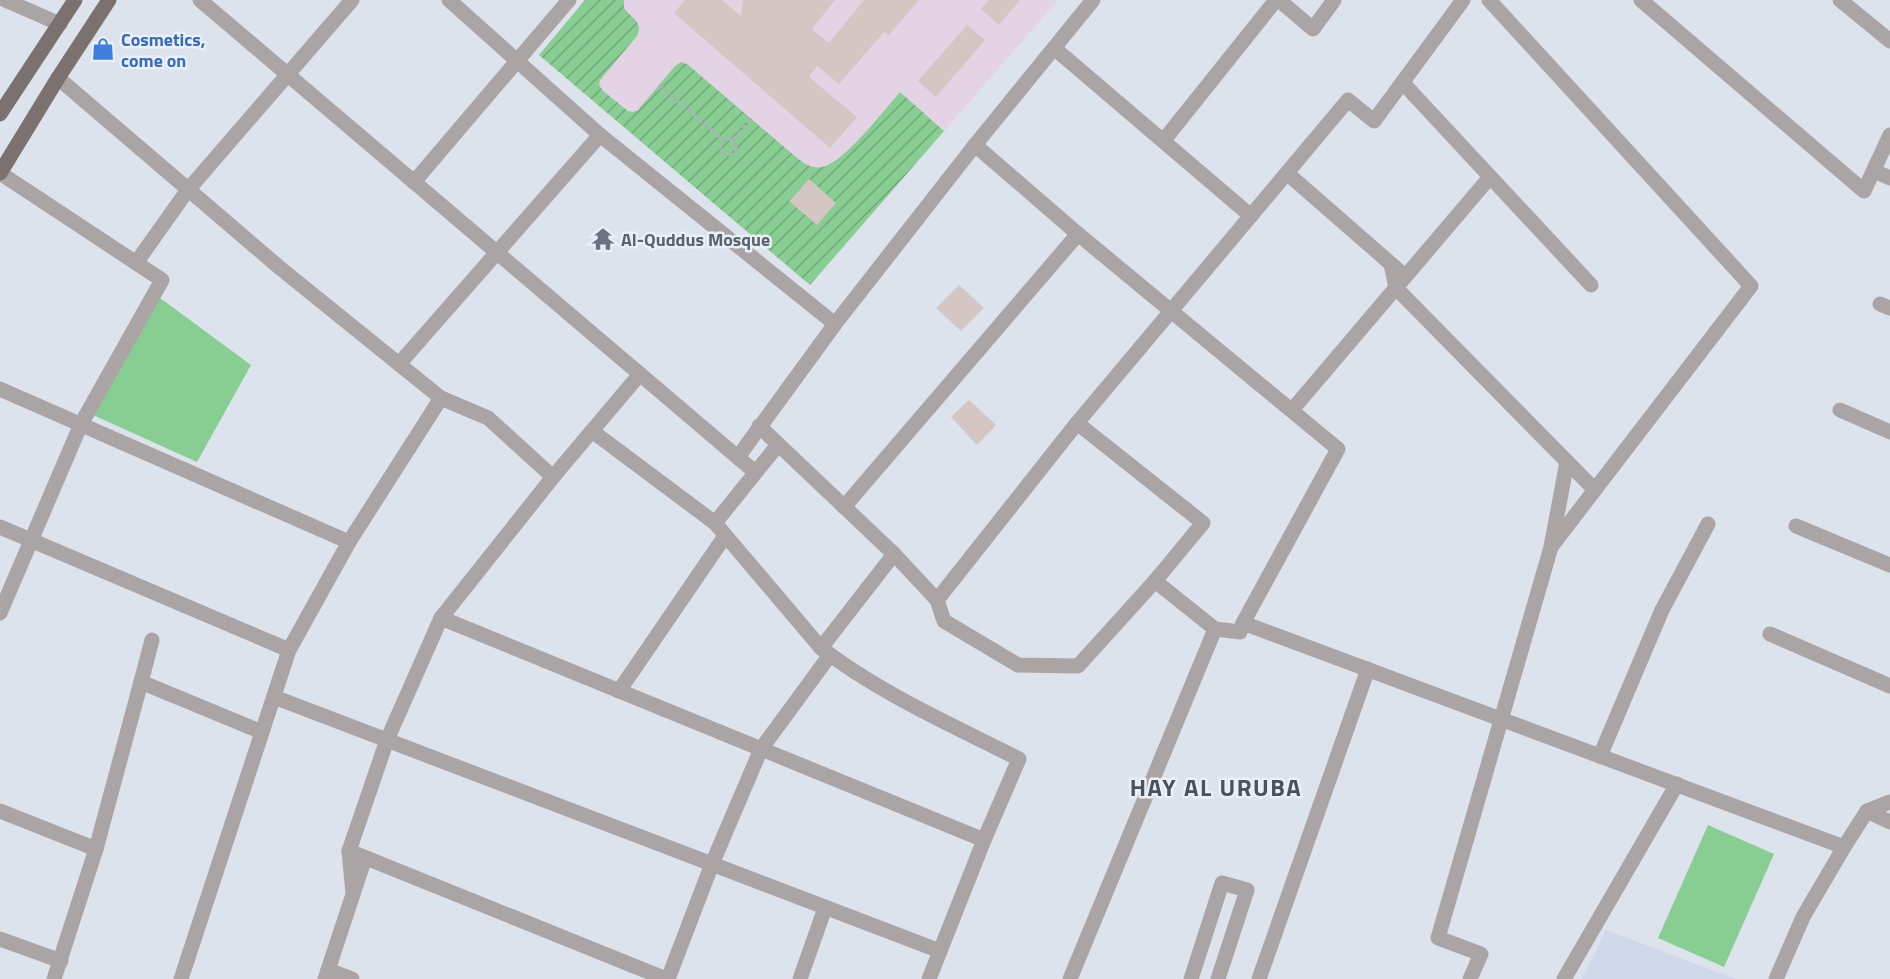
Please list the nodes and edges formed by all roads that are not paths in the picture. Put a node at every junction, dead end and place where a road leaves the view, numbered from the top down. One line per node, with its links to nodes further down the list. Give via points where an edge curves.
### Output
1 (5, 0): 15 (street)
2 (75, 0): 15 (main road)
3 (109, 0): 20 (main road)
4 (200, 0): 19 (street)
5 (352, 0): 19 (street)
6 (449, 0): 18 (street)
7 (569, 0): 18 (street)
8 (1093, 0): 17 (street)
9 (1278, 0): 10 (street, via 1313,29); 25 (street)
10 (1334, 0)
11 (1463, 0): 21 (street)
12 (1489, 0): 58 (street, via 1751,286)
13 (1641, 0): 27 (street, via 1864,191)
14 (1840, 0): 16 (street)
15 (60, 24): 22 (main road)
16 (1890, 40)
17 (1054, 48): 25 (street); 26 (street)
18 (517, 61): 23 (street); 32 (street)
19 (289, 75): 32 (street); 33 (street)
20 (58, 78): 28 (main road); 33 (street)
21 (1403, 83): 29 (street, via 1374,121 1348,100); 30 (street)
22 (0, 114)
23 (600, 135): 36 (street); 41 (street)
24 (1890, 135): 27 (street)
25 (1164, 140): 34 (street)
26 (975, 145): 35 (street); 41 (street)
27 (1874, 171): 31 (street)
28 (0, 173): 37 (street)
29 (1287, 174): 34 (street); 38 (street, via 1391,264)
30 (1490, 177): 38 (street); 39 (street)
31 (1890, 178)
32 (414, 182): 36 (street)
33 (188, 191): 37 (street); 42 (street)
34 (1251, 216): 40 (street)
35 (1078, 234): 40 (street); 59 (street)
36 (498, 253): 42 (street); 43 (street)
37 (136, 263): 49 (street, via 162,280)
38 (1401, 282): 46 (street); 55 (street)
39 (1591, 285)
40 (1172, 312): 46 (street); 48 (street)
41 (835, 324): 50 (street)
42 (399, 364): 45 (street)
43 (640, 374): 51 (street); 54 (street)
44 (0, 389): 49 (street)
45 (441, 398): 57 (street, via 488,418); 66 (street)
46 (1292, 410): 74 (street, via 1338,449)
47 (1840, 410): 52 (street)
48 (1077, 423): 70 (street, via 1203,524); 71 (street)
49 (81, 424): 65 (street); 66 (street)
50 (759, 426): 53 (street); 54 (street)
51 (591, 431): 57 (street); 60 (street)
52 (1890, 432)
53 (777, 446): 56 (street); 59 (street)
54 (738, 457): 56 (street)
55 (1567, 462): 58 (street); 67 (street)
56 (755, 472): 60 (street)
57 (553, 477): 73 (street)
58 (1594, 489): 67 (street)
59 (844, 507): 68 (street)
60 (715, 523): 64 (street)
61 (1708, 524): 89 (street, via 1662,610)
62 (1796, 526): 69 (street)
63 (0, 527): 65 (street)
64 (725, 536): 79 (street); 83 (street)
65 (30, 540): 72 (street); 78 (street)
66 (349, 542): 78 (street)
67 (1551, 547): 85 (street)
68 (894, 554): 71 (street); 79 (street)
69 (1890, 566)
70 (1155, 581): 71 (street, via 1078,666 1018,665 944,621); 75 (street)
71 (937, 600)
72 (0, 613)
73 (441, 618): 83 (street); 87 (street)
74 (1243, 623): 75 (street, via 1240,633); 80 (street)
75 (1215, 630): 113 (street)
76 (1770, 634): 82 (street)
77 (152, 640): 81 (street)
78 (290, 650): 84 (street)
79 (826, 651): 88 (street); 95 (street, via 876,686 1019,759)
80 (1368, 669): 85 (street); 116 (street)
81 (141, 682): 86 (street); 97 (street)
82 (1890, 686)
83 (620, 691): 88 (street)
84 (274, 697): 86 (street); 87 (street)
85 (1501, 719): 89 (street); 117 (street, via 1438,938 1481,954)
86 (262, 732): 108 (street)
87 (387, 740): 98 (street); 100 (street)
88 (761, 749): 95 (street); 100 (street)
89 (1600, 756): 90 (street)
90 (1677, 784): 96 (street); 118 (street)
91 (1890, 802): 93 (street)
92 (0, 811): 97 (street)
93 (1868, 811): 94 (street); 96 (street)
94 (1890, 822)
95 (984, 840): 104 (street)
96 (1844, 847): 119 (street, via 1803,917)
97 (96, 849): 105 (street)
98 (349, 851): 99 (street); 101 (street)
99 (365, 858): 101 (street); 110 (street)
100 (712, 864): 102 (street); 110 (street)
101 (353, 893): 106 (street)
102 (825, 908): 104 (street); 111 (street)
103 (0, 939): 105 (street)
104 (939, 951): 112 (street)
105 (61, 961): 107 (street)
106 (326, 975): 109 (street)
107 (54, 979)
108 (181, 979)
109 (352, 979)
110 (667, 979)
111 (800, 979)
112 (929, 979)
113 (1070, 979)
114 (1191, 979): 115 (street, via 1222,883 1247,890)
115 (1218, 979)
116 (1259, 979)
117 (1470, 979)
118 (1564, 979)
119 (1776, 979)

